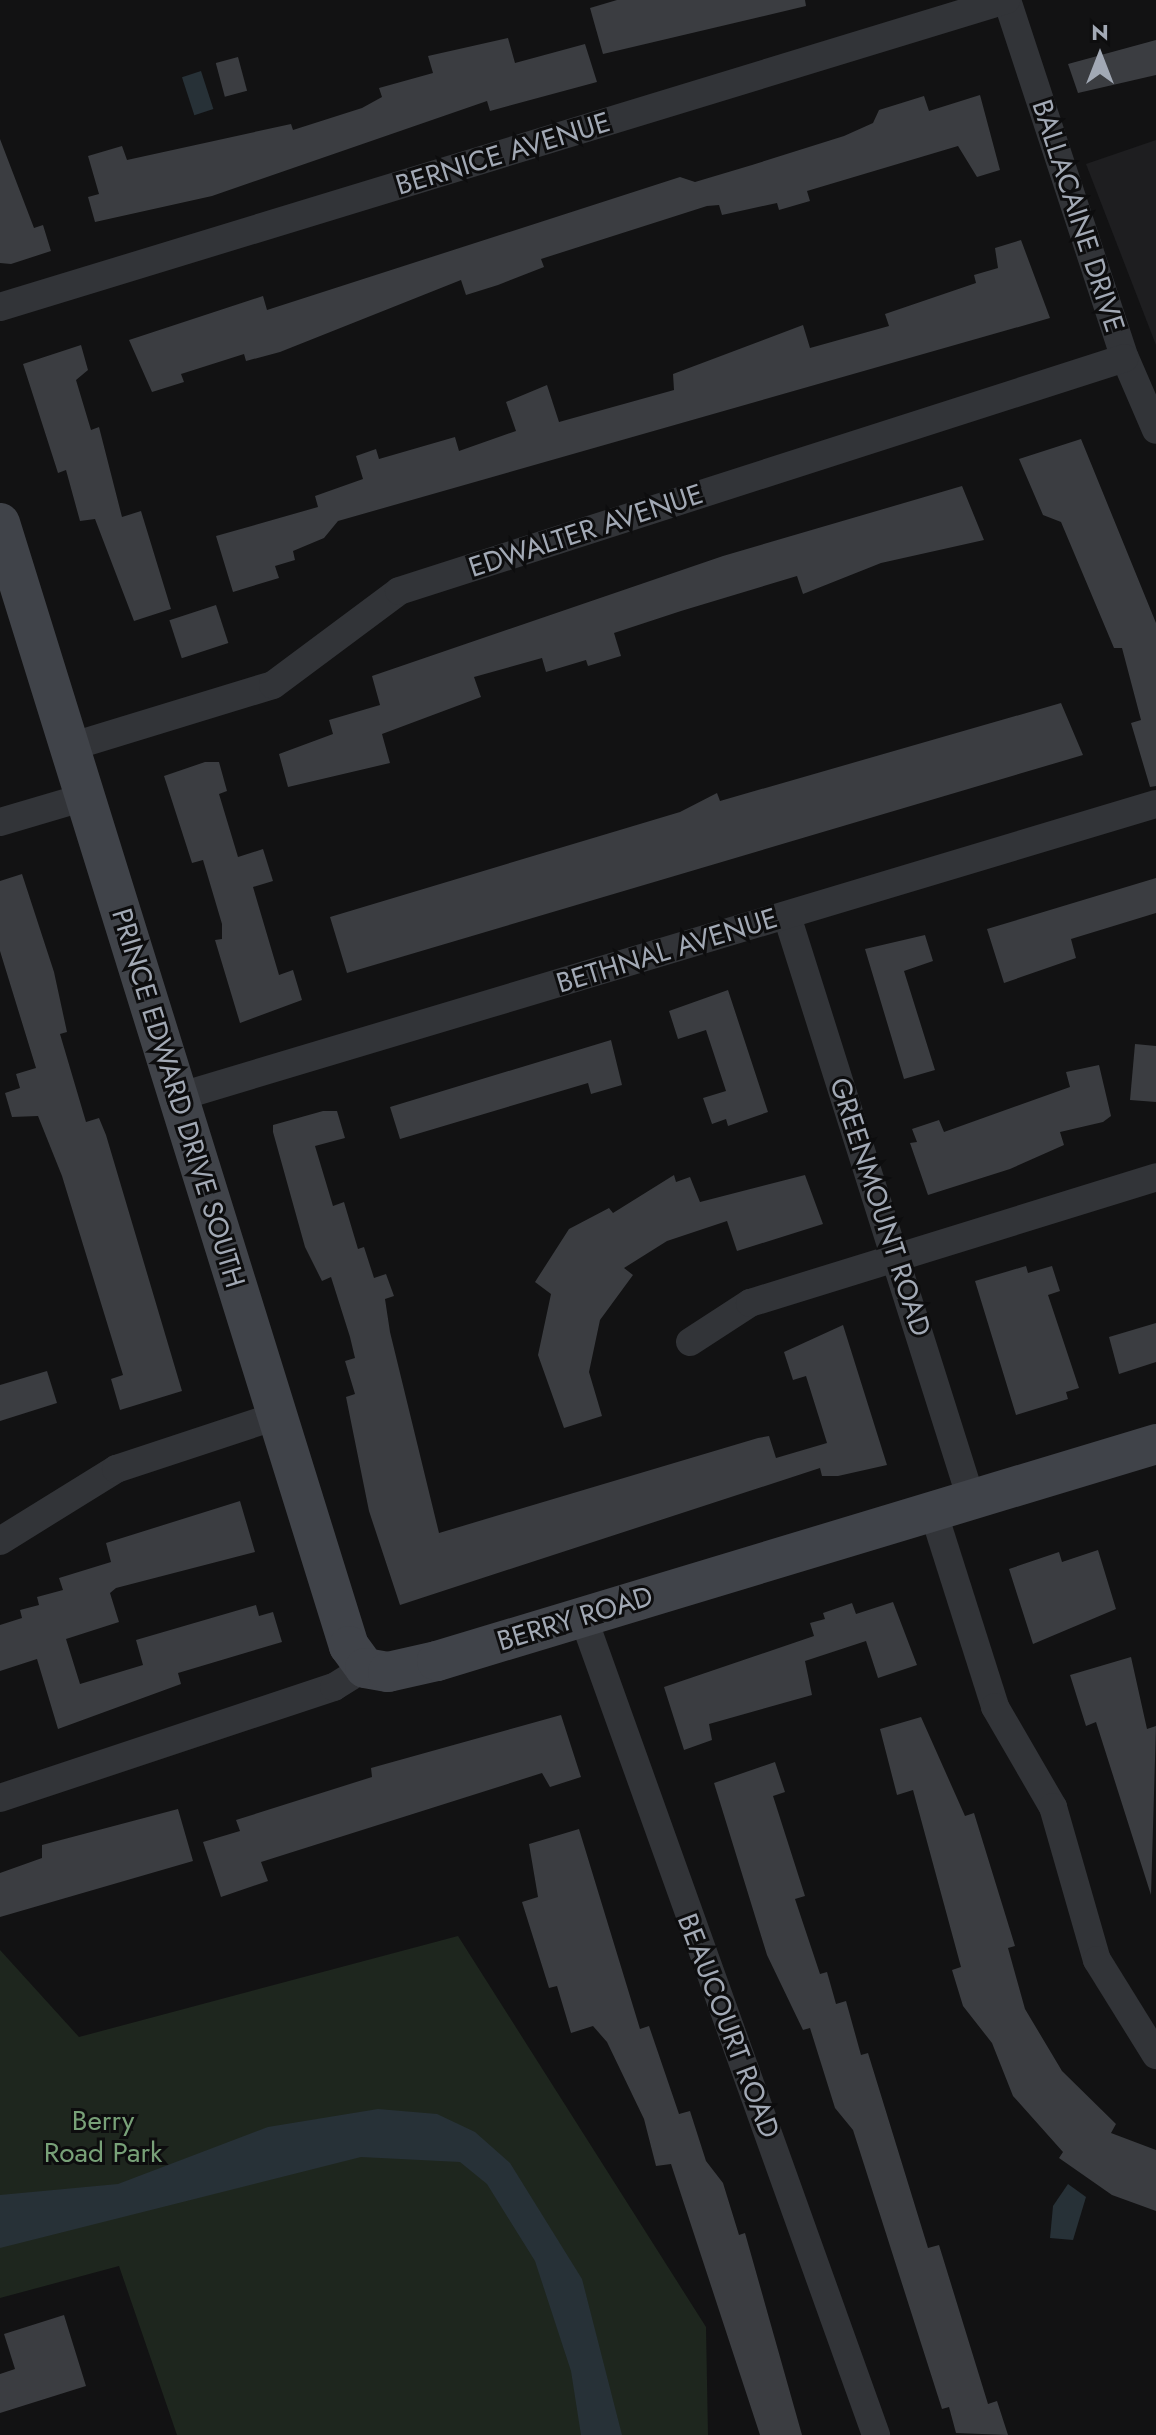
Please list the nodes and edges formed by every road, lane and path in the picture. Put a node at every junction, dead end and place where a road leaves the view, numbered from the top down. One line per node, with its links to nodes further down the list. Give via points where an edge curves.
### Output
1 (1006, 0): 2 (street, BERNICE AVENUE); 3 (street, BALLACAINE DRIVE)
2 (0, 307)
3 (1125, 358): 4 (street, BALLACAINE DRIVE); 6 (street, EDWALTER AVENUE, via 399,591 273,685)
4 (1156, 430)
5 (0, 523): 6 (street, PRINCE EDWARD DRIVE SOUTH)
6 (70, 747): 7 (street, PRINCE EDWARD DRIVE SOUTH)
7 (85, 797): 9 (street); 11 (street, PRINCE EDWARD DRIVE SOUTH)
8 (1156, 804): 10 (street, BETHNAL AVENUE)
9 (0, 822)
10 (787, 916): 11 (street, BETHNAL AVENUE); 13 (street, GREENMOUNT ROAD)
11 (178, 1097): 15 (street, PRINCE EDWARD DRIVE SOUTH)
12 (1156, 1177): 13 (street)
13 (897, 1259): 14 (street, via 734,1310); 17 (street, GREENMOUNT ROAD)
14 (690, 1342)
15 (276, 1416): 19 (street, via 116,1469); 21 (street, PRINCE EDWARD DRIVE SOUTH, via 349,1646)
16 (1156, 1444): 17 (street, BERRY ROAD)
17 (971, 1499): 18 (street, BERRY ROAD)
18 (933, 1511): 20 (street, BERRY ROAD); 23 (street, via 995,1707 1053,1807 1097,1960)
19 (0, 1541)
20 (583, 1617): 21 (street, BERRY ROAD, via 412,1668); 24 (street, BEAUCOURT ROAD)
21 (365, 1668): 22 (street, via 334,1687)
22 (0, 1798)
23 (1156, 2055)
24 (876, 2435)

